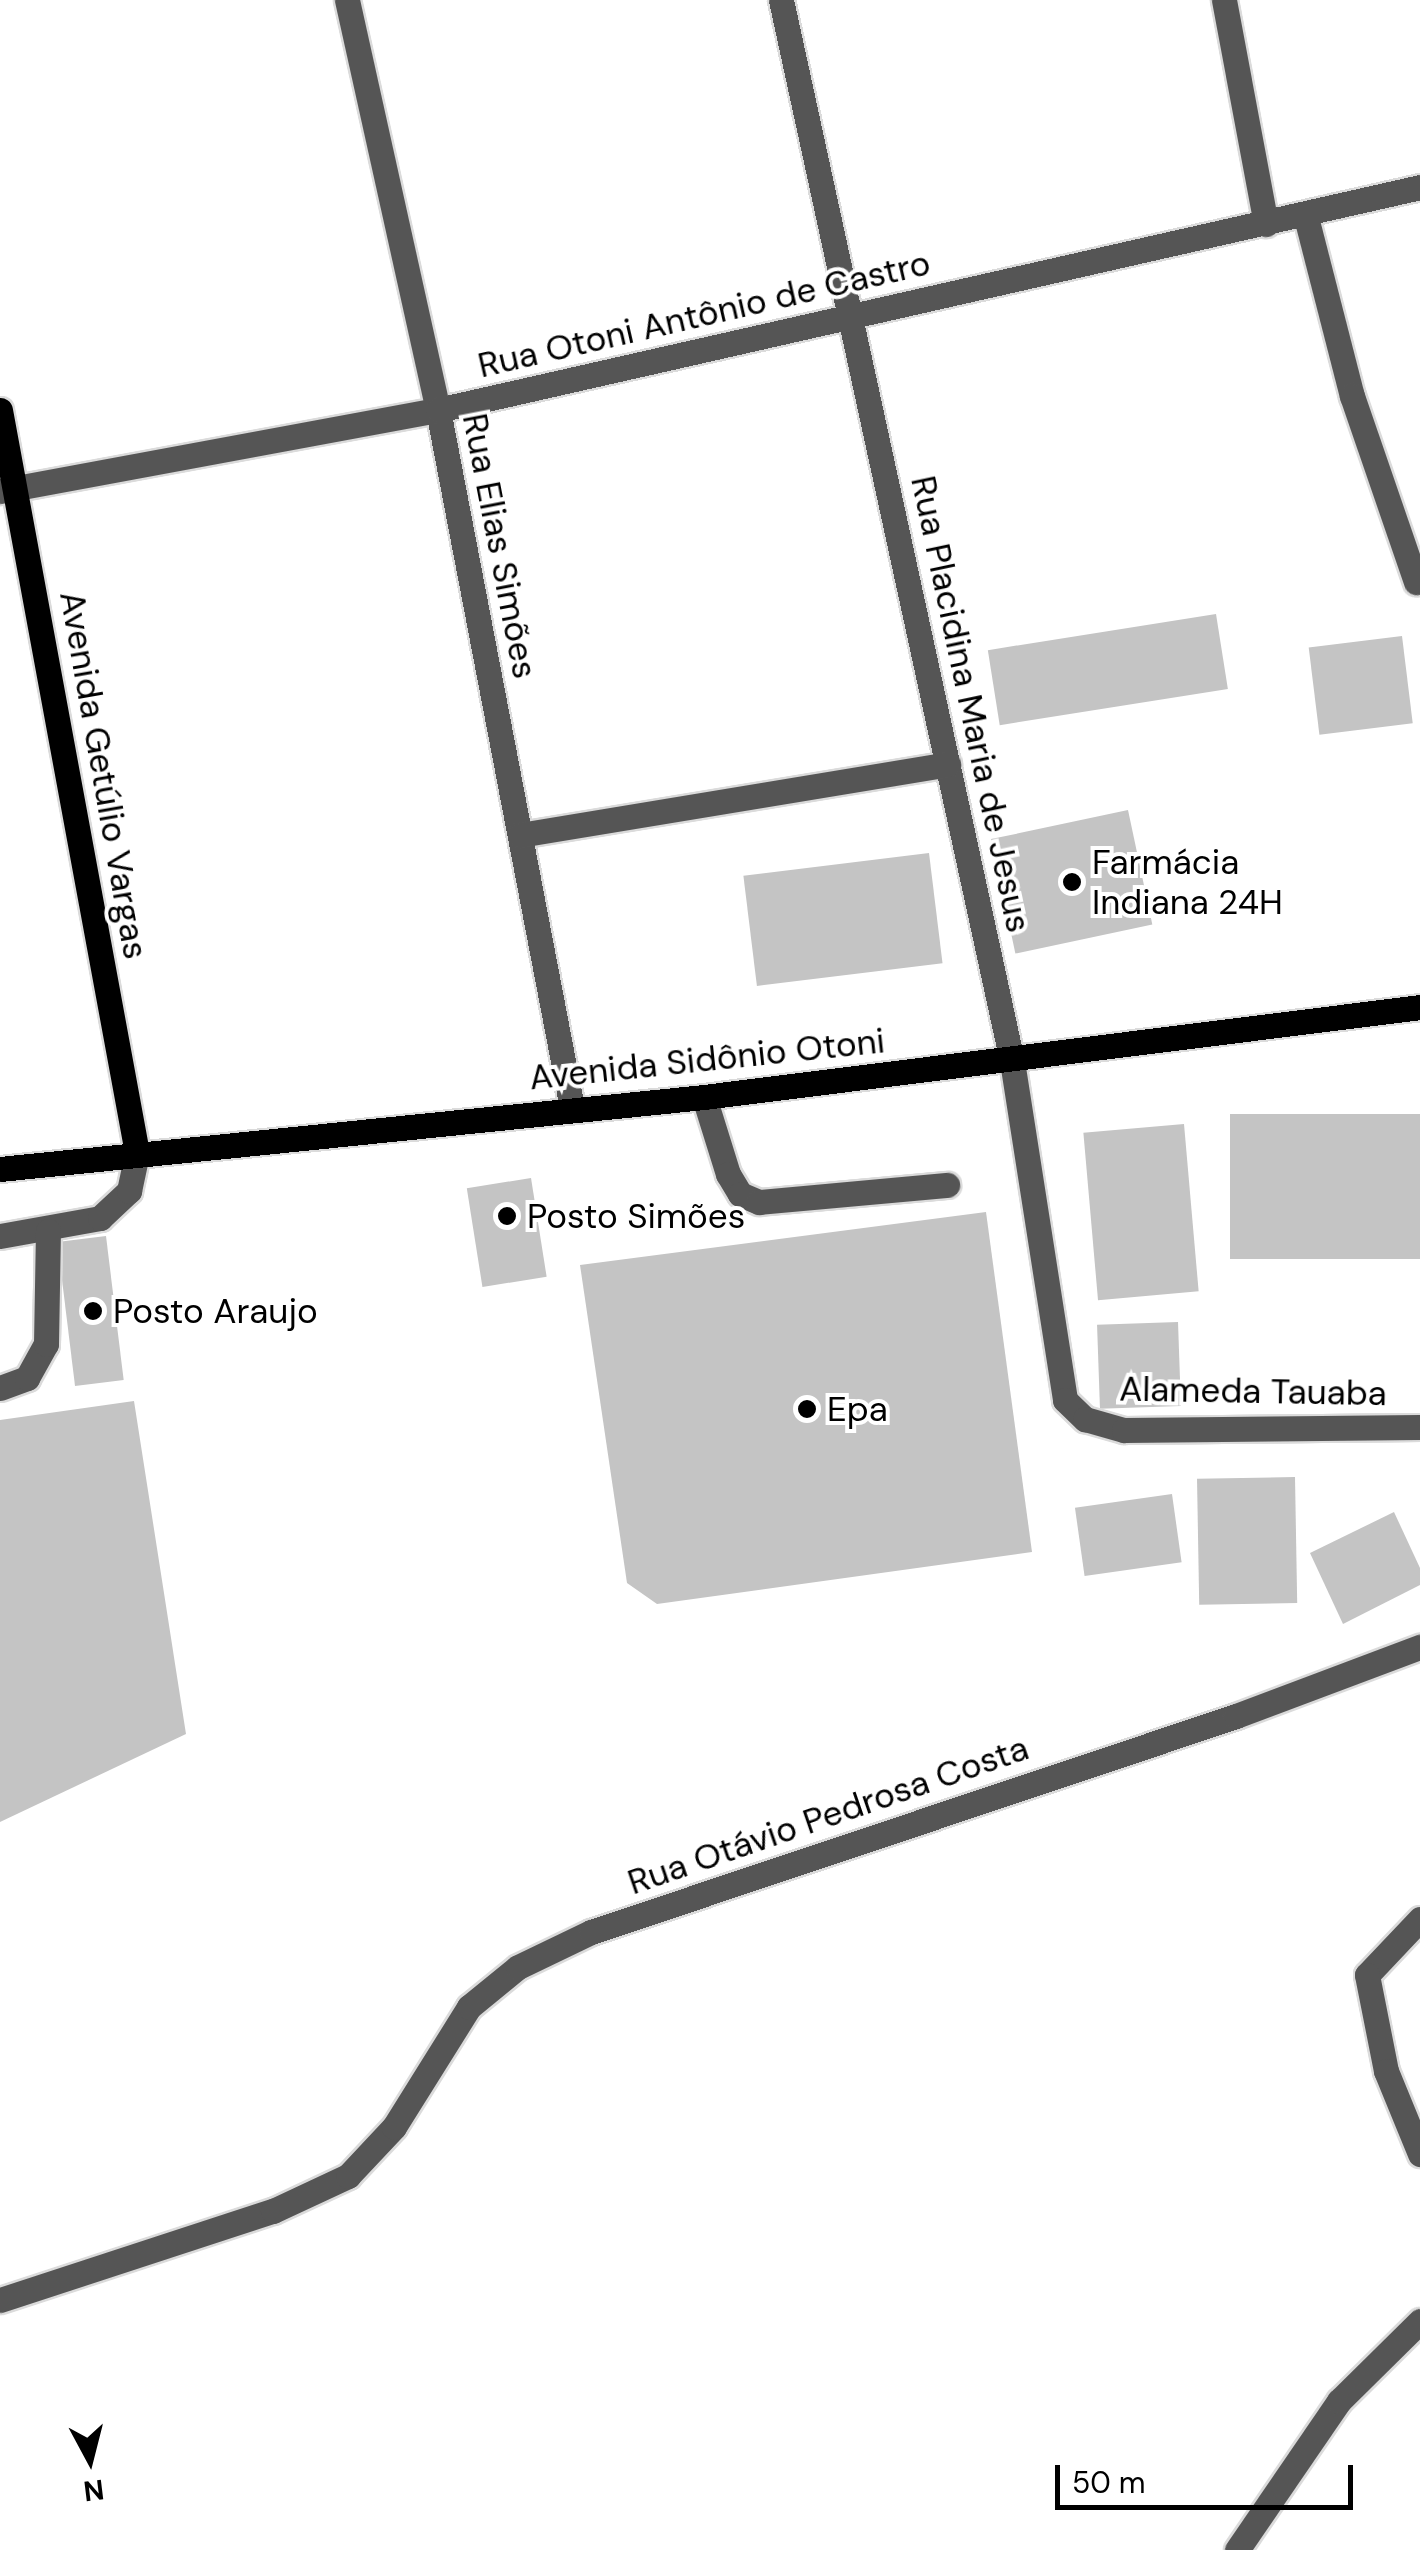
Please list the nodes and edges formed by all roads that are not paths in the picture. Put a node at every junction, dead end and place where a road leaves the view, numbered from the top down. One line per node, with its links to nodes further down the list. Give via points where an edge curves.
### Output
1 (347, 0): 9 (street, Rua Elias Simões)
2 (781, 0): 7 (street, Rua Placidina Maria de Jesus)
3 (1224, 0): 6 (street)
4 (1420, 187): 5 (street, Rua Otoni Antônio de Castro)
5 (1306, 217): 6 (street, Rua Otoni Antônio de Castro); 11 (street, via 1352,396)
6 (1266, 224): 7 (street, Rua Otoni Antônio de Castro)
7 (852, 316): 9 (street, Rua Otoni Antônio de Castro); 12 (street, Rua Placidina Maria de Jesus)
8 (0, 410): 10 (main road, Avenida Getúlio Vargas)
9 (438, 410): 10 (street, Rua Otoni Antônio de Castro); 13 (street, Rua Elias Simões)
10 (8, 490): 18 (main road, Avenida Getúlio Vargas)
11 (1419, 579)
12 (948, 764): 13 (street); 15 (street, Rua Placidina Maria de Jesus)
13 (520, 835): 17 (street, Rua Elias Simões)
14 (1420, 1007): 15 (main road, Avenida Sidônio Otoni)
15 (1012, 1060): 16 (main road, Avenida Sidônio Otoni); 24 (street, Rua Placidina Maria de Jesus, via 1056,1370 1065,1400)
16 (704, 1097): 17 (main road, Avenida Sidônio Otoni); 20 (street, via 728,1174 740,1194 759,1202)
17 (572, 1108): 18 (main road, Avenida Sidônio Otoni)
18 (137, 1153): 19 (main road, Avenida Sidônio Otoni); 21 (street, via 130,1191 117,1205 100,1218)
19 (0, 1169)
20 (947, 1185)
21 (48, 1230): 22 (street); 23 (street, via 46,1344 27,1378)
22 (0, 1236)
23 (0, 1388)
24 (1085, 1420): 25 (street, Alameda Tauaba, via 1154,1431)
25 (1420, 1427)
26 (1420, 1647): 29 (street, Rua Otávio Pedrosa Costa, via 1236,1716 694,1894 518,1967 470,2007 394,2127 348,2176 273,2211)
27 (1420, 1919): 28 (street, via 1367,1975 1386,2071)
28 (1420, 2154)
29 (0, 2300)
30 (1420, 2321): 31 (street, via 1339,2401)
31 (1237, 2550)

